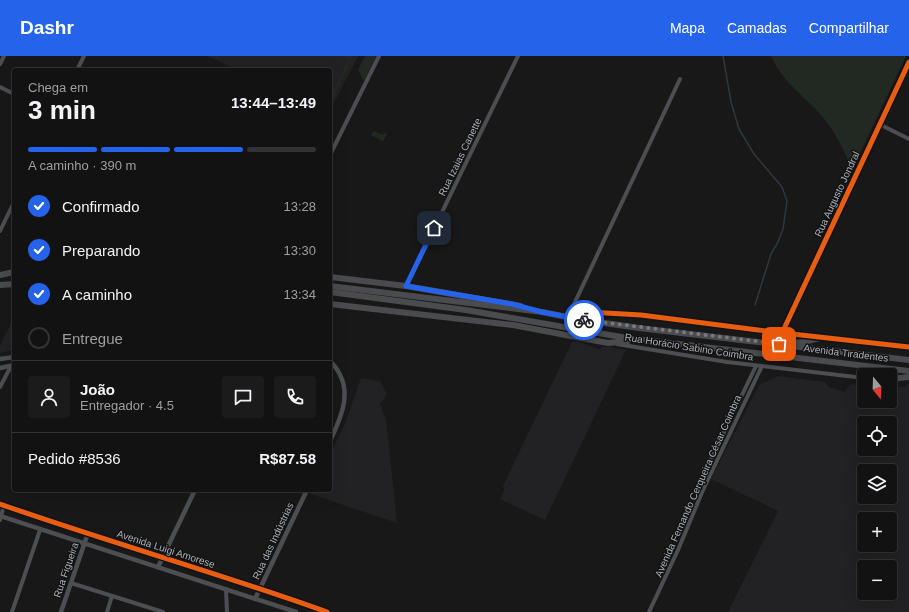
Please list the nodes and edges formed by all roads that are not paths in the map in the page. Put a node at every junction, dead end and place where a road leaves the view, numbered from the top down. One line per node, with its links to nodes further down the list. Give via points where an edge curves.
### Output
1 (4, 56): 6 (street)
2 (84, 56): 7 (street)
3 (379, 56): 13 (street)
4 (518, 56): 23 (street, Rua Izaias Canette)
5 (909, 62): 11 (street, Rua Augusto Jondral)
6 (0, 64)
7 (78, 68)
8 (680, 78): 27 (street)
9 (0, 87): 10 (street)
10 (12, 93)
11 (879, 124): 12 (street); 31 (street, Rua Augusto Jondral)
12 (909, 138)
13 (332, 151)
14 (12, 206): 15 (street)
15 (0, 231)
16 (12, 272): 17 (highway)
17 (0, 275): 18 (highway)
18 (12, 275)
19 (332, 277): 23 (highway)
20 (0, 285): 21 (highway)
21 (12, 285)
22 (332, 286): 28 (highway, Avenida Tiradentes)
23 (406, 286): 28 (highway, via 512,304)
24 (332, 292): 26 (highway, Avenida Tiradentes)
25 (332, 304): 30 (highway)
26 (466, 310): 30 (highway); 33 (highway, Avenida Tiradentes)
27 (571, 311): 29 (street); 31 (street, via 641,315)
28 (542, 312): 29 (highway, Avenida Tiradentes)
29 (568, 317): 35 (highway, Avenida Tiradentes)
30 (513, 326): 34 (highway)
31 (782, 333): 32 (street)
32 (822, 337): 35 (highway, via 798,343); 36 (street)
33 (644, 339): 34 (highway); 45 (highway, Avenida Tiradentes)
34 (608, 343): 42 (street, Rua Horácio Sabino Coimbra)
35 (764, 343): 39 (highway, Avenida Tiradentes)
36 (909, 347)
37 (12, 356): 38 (street)
38 (0, 359)
39 (909, 360)
40 (332, 363): 50 (street, via 340,375 345,394 341,418)
41 (12, 365): 44 (street); 49 (street)
42 (756, 366): 43 (street, Rua Horácio Sabino Coimbra); 51 (street, via 697,488)
43 (762, 366): 46 (street, Rua Horácio Sabino Coimbra); 51 (street, Avenida Fernando Cerqueira César Coimbra)
44 (0, 368)
45 (909, 370)
46 (857, 377)
47 (909, 377): 48 (highway)
48 (897, 378)
49 (0, 387)
50 (332, 437)
51 (703, 490): 73 (street, Avenida Fernando Cerqueira César Coimbra)
52 (194, 492): 59 (street)
53 (306, 492): 62 (street, Rua das Indústrias)
54 (2, 504): 55 (street); 57 (street, Avenida Luigi Amorese)
55 (0, 517): 56 (street, Avenida Luigi Amorese)
56 (40, 530): 58 (street, Avenida Luigi Amorese); 66 (street)
57 (88, 533): 58 (street, Rua Figueira); 59 (street, Avenida Luigi Amorese)
58 (84, 544): 60 (street, Avenida Luigi Amorese); 61 (street, Rua Figueira)
59 (163, 558): 60 (street); 62 (street, Avenida Luigi Amorese)
60 (158, 567): 63 (street, Avenida Luigi Amorese)
61 (71, 583): 64 (street); 67 (street, Rua Figueira)
62 (261, 588): 65 (street, Rua das Indústrias); 72 (street, Avenida Luigi Amorese)
63 (226, 589): 65 (street, Avenida Luigi Amorese); 70 (street)
64 (112, 596): 68 (street); 69 (street)
65 (256, 599): 71 (street, Avenida Luigi Amorese)
66 (12, 612)
67 (61, 612)
68 (106, 612)
69 (163, 612)
70 (227, 612)
71 (296, 612)
72 (327, 612)
73 (649, 612)

